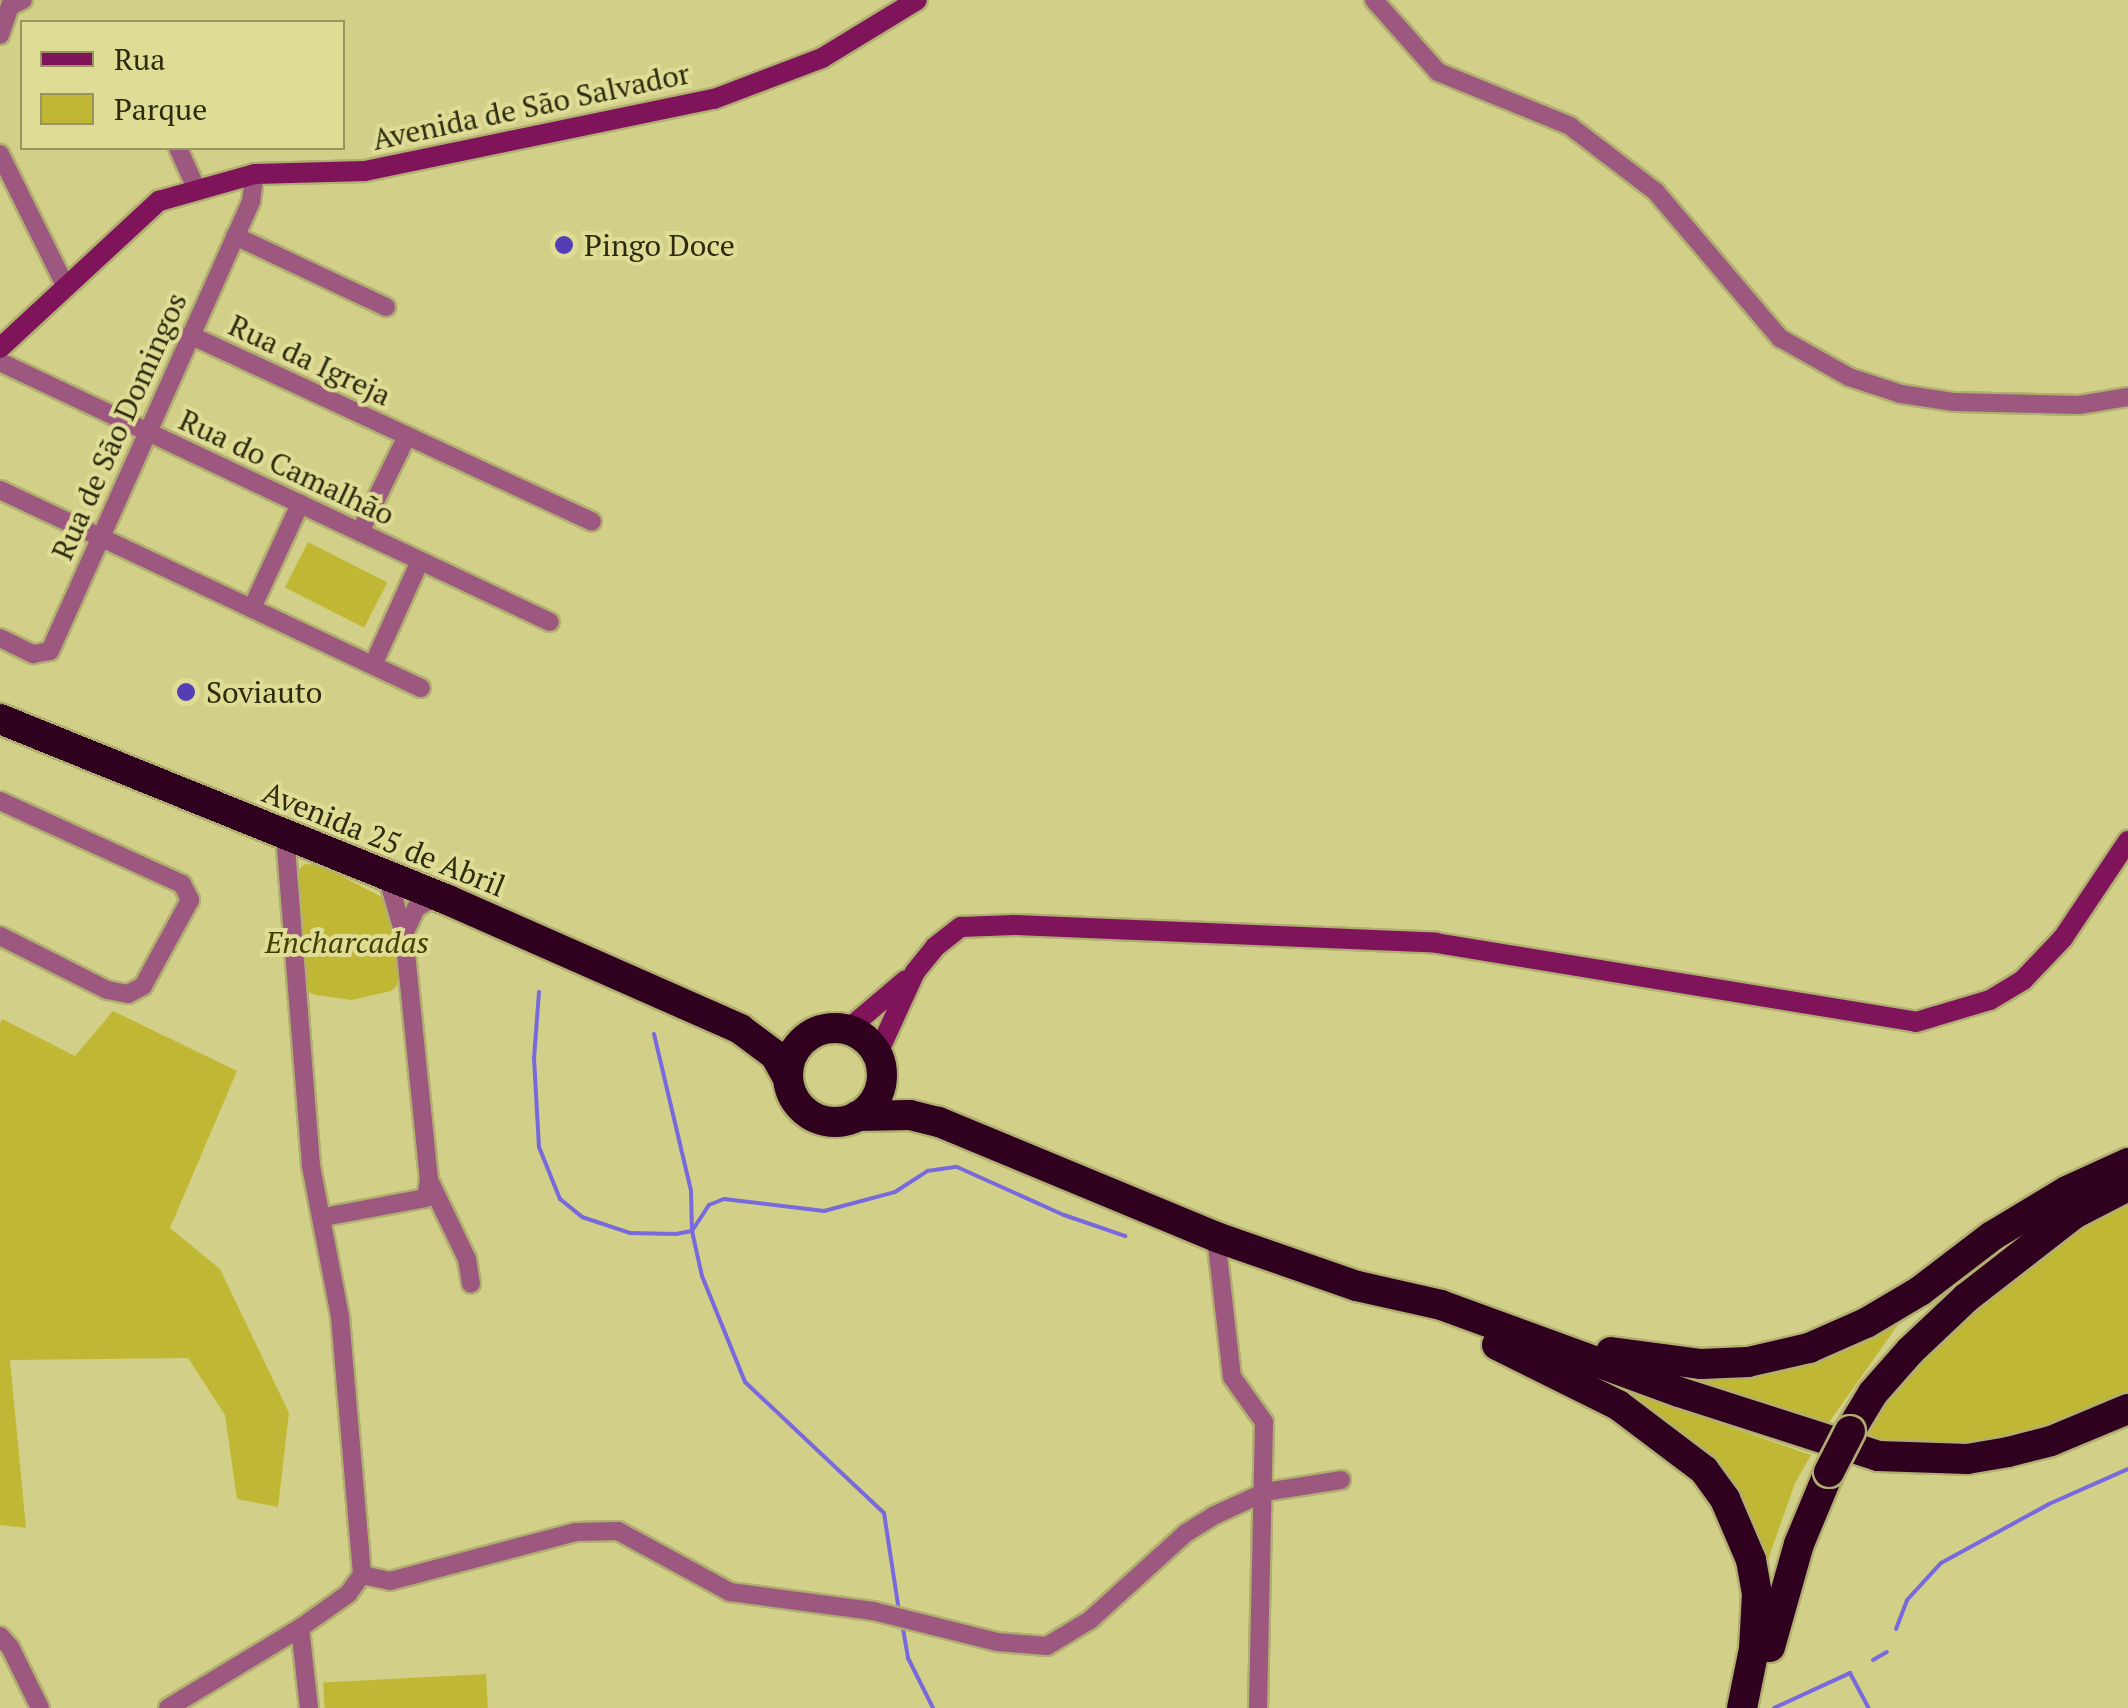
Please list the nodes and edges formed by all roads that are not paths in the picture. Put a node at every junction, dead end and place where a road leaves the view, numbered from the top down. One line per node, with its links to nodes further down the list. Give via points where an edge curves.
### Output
1 (24, 0): 4 (street, via 10,6)
2 (917, 0): 7 (main road, Avenida de São Salvador, via 822,58 714,99 364,171)
3 (1374, 0): 16 (street, via 1438,72 1570,126 1656,192 1780,338 1849,377 1954,402 2079,405)
4 (0, 35)
5 (179, 150): 8 (street)
6 (0, 154): 9 (street)
7 (255, 174): 8 (main road, Avenida de São Salvador); 10 (street, Rua de São Domingos)
8 (197, 190): 11 (main road, Avenida de São Salvador, via 159,201)
9 (8, 193): 11 (street)
10 (235, 236): 12 (street); 13 (street, Rua de São Domingos)
11 (66, 287): 14 (main road, Avenida de São Salvador)
12 (386, 307)
13 (190, 334): 17 (street, Rua de São Domingos); 18 (street, Rua da Igreja)
14 (0, 348)
15 (0, 362): 17 (street, Rua do Camalhão)
16 (2128, 397)
17 (146, 431): 20 (street, Rua do Camalhão); 23 (street, Rua de São Domingos)
18 (407, 436): 21 (street, Rua da Igreja); 22 (street, Rua da Igreja)
19 (0, 490): 23 (street)
20 (300, 504): 22 (street, Rua do Camalhão); 25 (street)
21 (592, 522)
22 (360, 532): 24 (street, Rua do Camalhão)
23 (98, 536): 25 (street); 27 (street, Rua de São Domingos, via 50,651 34,654)
24 (420, 561): 26 (street, Rua do Camalhão); 28 (street)
25 (252, 608): 28 (street)
26 (550, 622)
27 (0, 638)
28 (373, 665): 29 (street)
29 (421, 688)
30 (0, 720): 32 (highway, Avenida 25 de Abril)
31 (0, 800): 37 (street, via 182,884 190,900 143,986 128,994 107,990)
32 (284, 836): 34 (highway, Avenida 25 de Abril); 48 (street, via 310,1166)
33 (2128, 842): 38 (main road, via 2063,938 2023,980 1990,1000 1916,1022 1436,943 961,927)
34 (387, 876): 35 (highway, Avenida 25 de Abril); 36 (street)
35 (437, 896): 36 (street, via 416,908); 39 (highway, Avenida 25 de Abril)
36 (404, 934): 46 (street)
37 (0, 936)
38 (915, 972): 40 (main road); 41 (main road)
39 (740, 1029): 40 (highway, Avenida 25 de Abril, via 777,1035); 42 (highway, Avenida 25 de Abril, via 775,1055)
40 (832, 1031): 41 (highway, via 860,1035); 42 (highway, via 795,1050)
41 (879, 1063): 43 (highway, via 876,1097); 44 (highway, via 904,1097)
42 (788, 1078): 43 (highway, Avenida 25 de Abril, via 797,1103 818,1119)
43 (857, 1116): 44 (highway)
44 (938, 1122): 49 (highway)
45 (2128, 1163): 52 (highway, via 1992,1236 1920,1292 1808,1348 1748,1362 1700,1364)
46 (429, 1180): 48 (street, via 426,1198); 50 (street)
47 (2128, 1186): 66 (highway, bridge, via 2074,1214 1966,1298 1885,1379 1850,1431 1798,1544)
48 (324, 1217): 58 (street, via 340,1317)
49 (1216, 1237): 51 (highway); 57 (street, via 1232,1377 1264,1422)
50 (472, 1284)
51 (1357, 1286): 52 (highway); 53 (highway)
52 (1540, 1338): 54 (highway, via 1679,1392 1878,1456 1952,1460 2008,1452)
53 (1497, 1345): 55 (highway, via 1808,1449 1920,1473 1987,1470); 65 (highway, via 1618,1405 1704,1470 1752,1560 1754,1649)
54 (2128, 1409)
55 (2128, 1423)
56 (1341, 1480): 57 (street)
57 (1265, 1492): 58 (street, via 1186,1533 1090,1620 1047,1646 997,1642 873,1611 730,1592 618,1531 576,1532 390,1581); 64 (street)
58 (362, 1576): 59 (street)
59 (300, 1628): 62 (street); 63 (street)
60 (0, 1636): 61 (street)
61 (40, 1708)
62 (168, 1708)
63 (309, 1708)
64 (1258, 1708)
65 (1742, 1708)
66 (1756, 1708)

